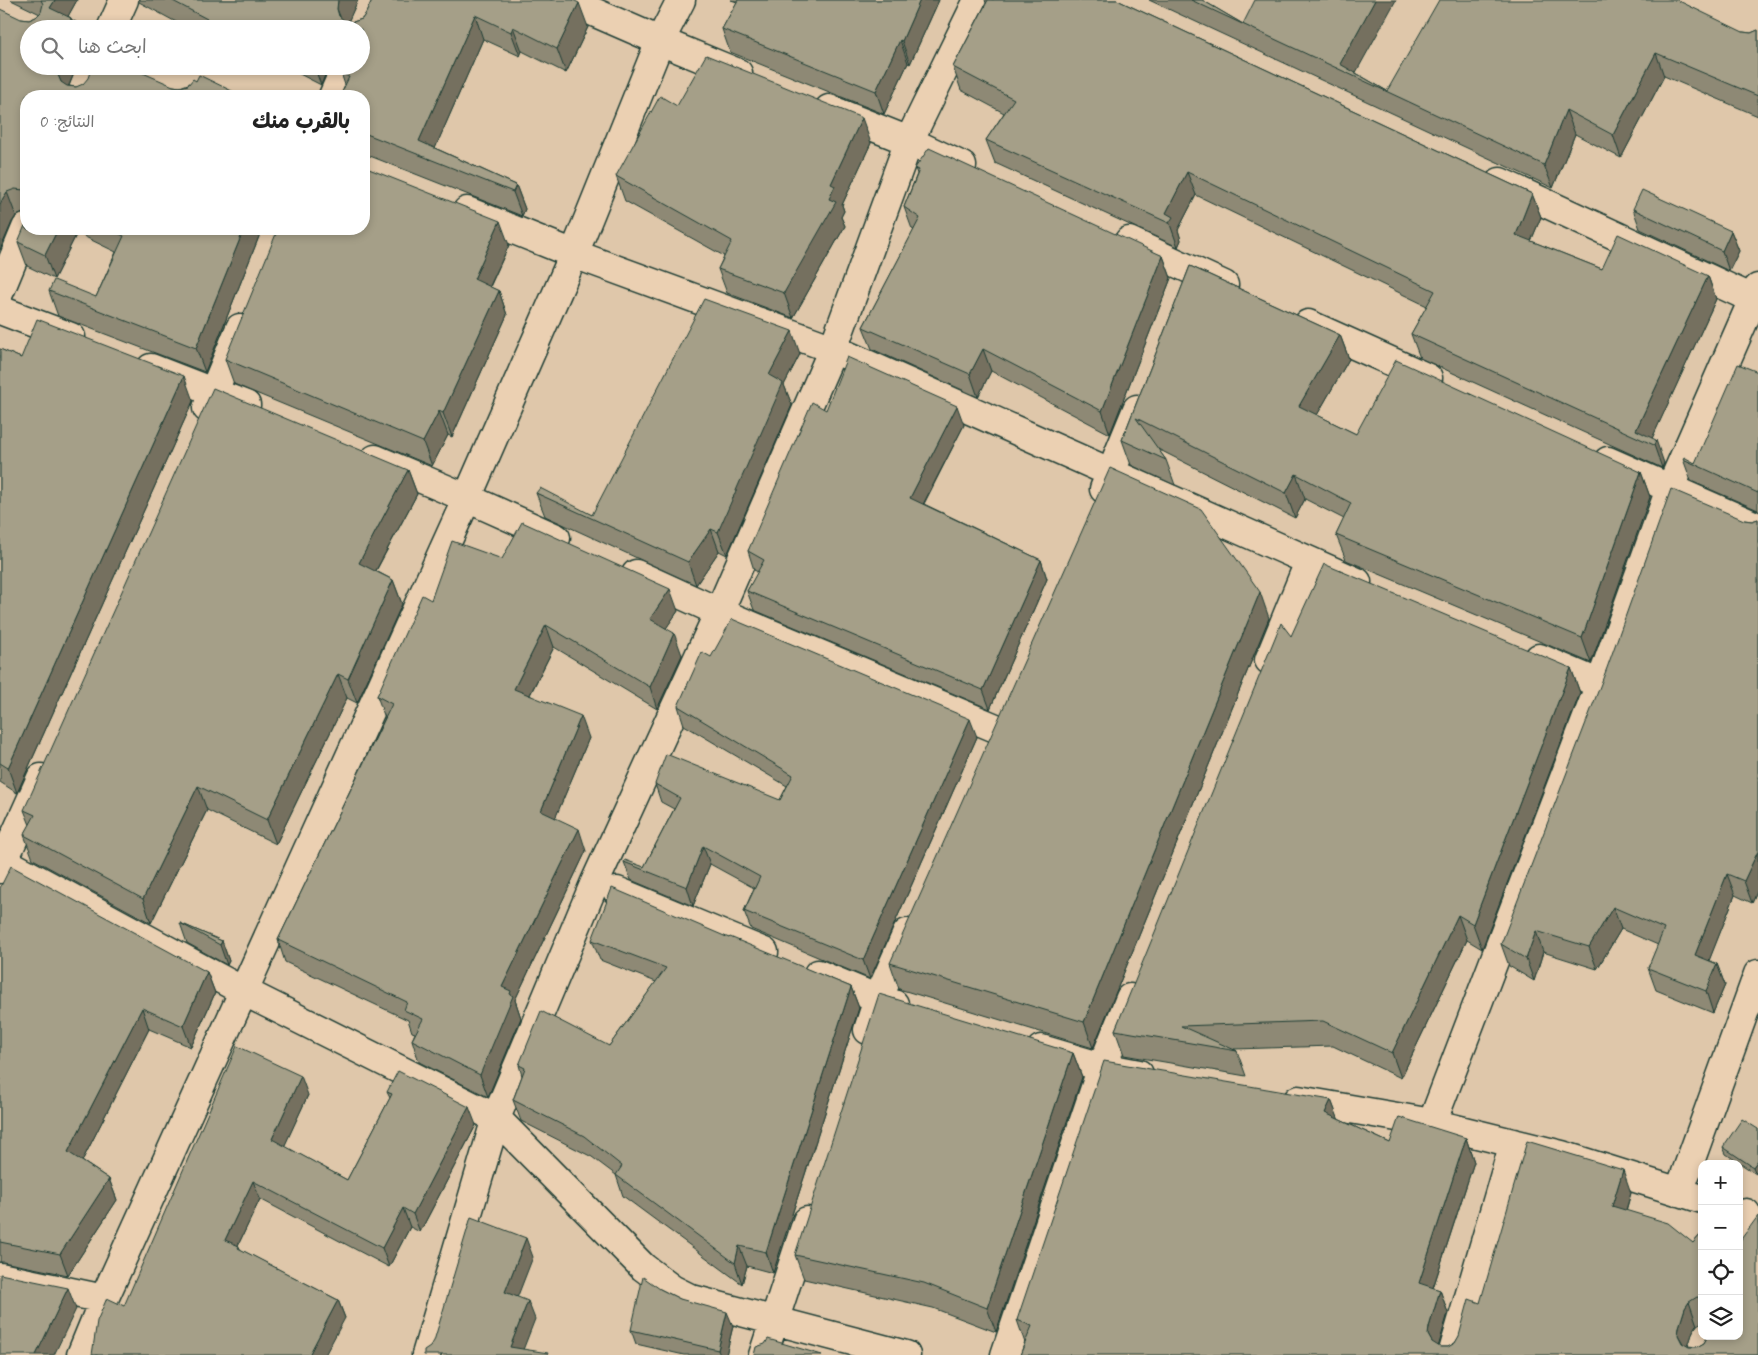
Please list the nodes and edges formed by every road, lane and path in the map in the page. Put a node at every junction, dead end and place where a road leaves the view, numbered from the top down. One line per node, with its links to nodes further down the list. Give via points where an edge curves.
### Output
1 (124, 0): 5 (street)
2 (566, 0): 6 (street)
3 (681, 0): 6 (street)
4 (978, 0): 11 (street)
5 (115, 20)
6 (660, 41): 8 (street); 17 (street)
7 (342, 75): 9 (street)
8 (762, 82)
9 (336, 90)
10 (808, 101): 11 (street)
11 (909, 141): 13 (street); 25 (street)
12 (1482, 173): 19 (street)
13 (982, 174)
14 (446, 203): 17 (street)
15 (1109, 233): 20 (street, via 1188,279)
16 (23, 235): 18 (street)
17 (574, 254): 25 (street); 36 (street)
18 (0, 291)
19 (1755, 294): 35 (street)
20 (1245, 295)
21 (250, 301): 29 (street)
22 (0, 310): 24 (street)
23 (1290, 315): 28 (street)
24 (93, 345)
25 (833, 349): 34 (street); 43 (street)
26 (130, 360): 29 (street)
27 (1144, 390): 34 (street)
28 (1453, 390)
29 (214, 392): 30 (street); 31 (street)
30 (268, 415)
31 (198, 428)
32 (350, 448): 36 (street)
33 (1588, 452): 35 (street)
34 (1111, 474): 37 (street); 40 (street)
35 (1670, 489): 38 (street); 46 (street)
36 (466, 498): 39 (street); 54 (street)
37 (1095, 510)
38 (1758, 527)
39 (575, 546)
40 (1309, 562): 42 (street); 45 (street)
41 (611, 563): 43 (street)
42 (1382, 592)
43 (719, 612): 47 (street); 50 (street)
44 (1518, 650): 46 (street)
45 (1260, 682)
46 (1600, 684): 63 (street)
47 (998, 729)
48 (52, 753): 49 (street)
49 (1, 863): 54 (street)
50 (595, 882): 55 (street); 62 (street)
51 (918, 909): 55 (street)
52 (1758, 974): 66 (street)
53 (1139, 975): 59 (street)
54 (243, 991): 62 (street); 68 (street)
55 (878, 999): 56 (street); 58 (street)
56 (916, 1010)
57 (1018, 1042): 59 (street)
58 (860, 1054)
59 (1102, 1067): 60 (street); 74 (street)
60 (1160, 1077)
61 (1276, 1097): 63 (street)
62 (496, 1118): 69 (street, via 658,1279 692,1299); 71 (street)
63 (1432, 1123): 64 (street)
64 (1514, 1143): 66 (street); 75 (street)
65 (816, 1193): 69 (street)
66 (1690, 1196)
67 (0, 1277): 68 (street)
68 (104, 1299): 70 (street)
69 (775, 1320): 72 (street); 73 (street)
70 (81, 1355)
71 (426, 1355)
72 (762, 1355)
73 (906, 1355)
74 (1005, 1355)
75 (1452, 1355)

